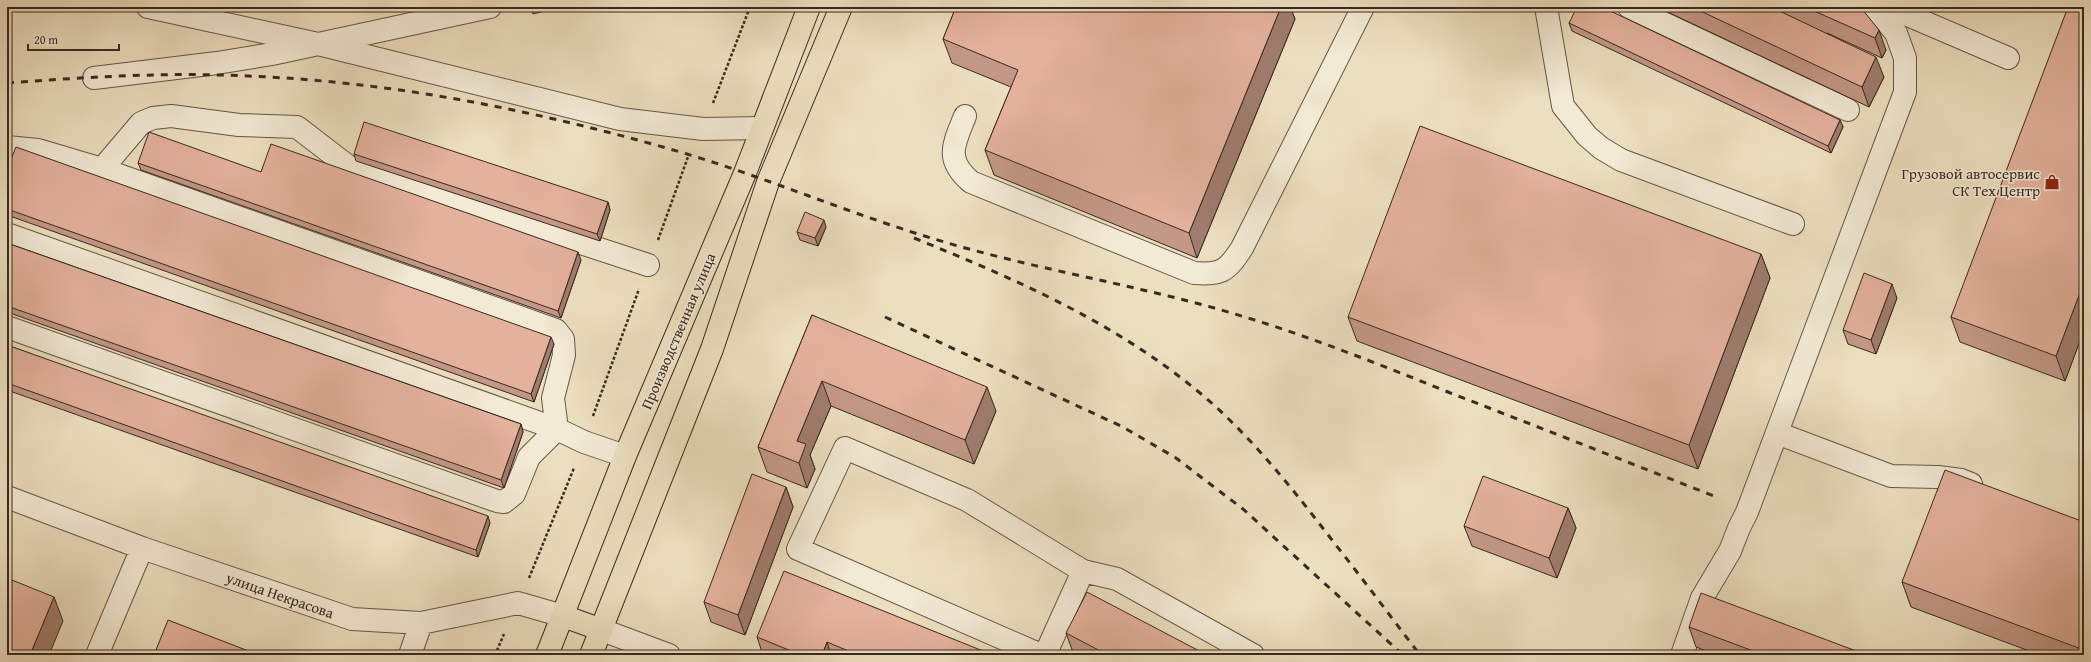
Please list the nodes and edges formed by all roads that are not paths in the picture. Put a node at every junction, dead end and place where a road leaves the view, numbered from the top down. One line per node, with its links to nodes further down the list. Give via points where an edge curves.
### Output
1 (148, 7): 10 (street)
2 (490, 7): 10 (street)
3 (809, 7): 15 (highway, Производственная улица)
4 (841, 7): 33 (highway, Производственная улица, via 768,182 712,349)
5 (1363, 7): 14 (street, via 1242,248 1230,265 1213,274 1194,273 971,182 960,172 954,161 953,146)
6 (1546, 7): 18 (street, via 1563,106 1587,136 1621,160)
7 (1629, 7): 13 (street)
8 (1874, 7): 23 (street, via 1896,33 1905,58 1905,92)
9 (1889, 7): 11 (street)
10 (318, 44): 12 (street, via 217,63); 15 (street, via 620,119 703,129)
11 (2008, 58)
12 (94, 78)
13 (1848, 110)
14 (965, 116)
15 (762, 128): 24 (highway, Производственная улица)
16 (7, 148): 17 (street, via 38,150)
17 (102, 168): 20 (street, via 141,123 152,118 171,116 239,125 296,127 349,167); 22 (street, via 556,330 563,339 564,354 554,398)
18 (1793, 224)
19 (7, 234): 22 (street)
20 (648, 265)
21 (7, 327): 22 (street, via 497,502 504,502 514,494 529,457)
22 (557, 429): 24 (street, via 584,442)
23 (1777, 433): 25 (street, via 1891,476 1953,479); 29 (street, via 1730,551)
24 (625, 456): 31 (highway, Производственная улица)
25 (1990, 491)
26 (7, 497): 27 (street, улица Некрасова)
27 (142, 548): 32 (street, улица Некрасова, via 352,619); 34 (street)
28 (1083, 571): 39 (street, via 967,500 845,448 798,548); 40 (street); 41 (street, via 1117,579)
29 (1702, 598): 30 (street); 42 (street)
30 (1724, 606)
31 (563, 616): 32 (street, улица Некрасова, via 518,603); 33 (highway); 36 (highway, Производственная улица)
32 (421, 623): 35 (street)
33 (602, 630): 37 (highway, Производственная улица); 38 (street)
34 (97, 655)
35 (410, 655)
36 (547, 655)
37 (591, 655)
38 (669, 655)
39 (1042, 655)
40 (1045, 655)
41 (1253, 655)
42 (1682, 655)

